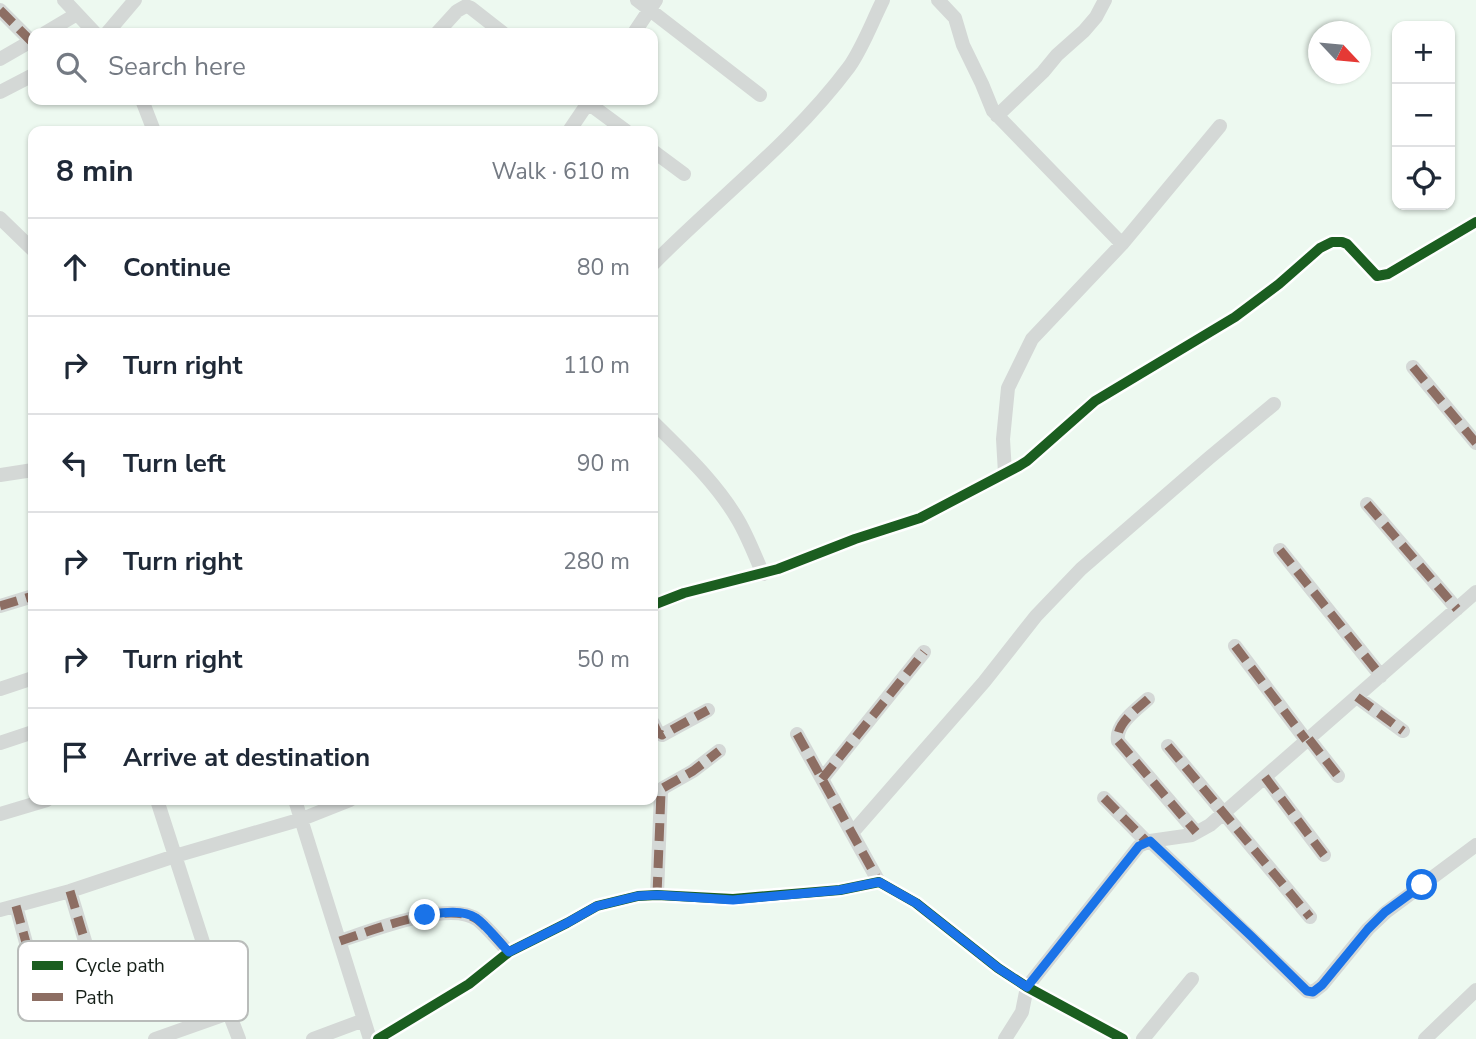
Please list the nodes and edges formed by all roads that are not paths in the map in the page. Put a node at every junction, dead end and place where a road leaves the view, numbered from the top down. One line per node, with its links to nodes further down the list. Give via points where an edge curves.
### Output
1 (64, 0): 8 (street)
2 (135, 0): 11 (street)
3 (883, 0): 35 (street, via 850,65 821,101 781,145)
4 (938, 0): 24 (street, via 955,18)
5 (1105, 0): 24 (street, via 1084,31)
6 (648, 3): 14 (street); 20 (street)
7 (0, 10): 15 (street)
8 (77, 14): 9 (street); 10 (street)
9 (53, 28)
10 (90, 28)
11 (111, 28)
12 (442, 28): 13 (street, via 466,6)
13 (497, 28)
14 (636, 28)
15 (28, 37)
16 (28, 43): 17 (street)
17 (0, 59)
18 (28, 78): 19 (street)
19 (0, 92)
20 (760, 94)
21 (144, 105): 25 (street)
22 (585, 105): 26 (street)
23 (592, 105): 27 (street)
24 (997, 116): 33 (street)
25 (151, 126)
26 (572, 126)
27 (620, 126)
28 (1220, 126): 33 (street)
29 (658, 155): 30 (street)
30 (684, 174)
31 (0, 218): 34 (street)
32 (1476, 222): 41 (street, via 1381,276 1347,244 1332,242 1320,248 1235,317 1094,401 1027,461)
33 (1122, 244): 41 (street, via 1032,339 1009,388 1003,439)
34 (28, 245)
35 (658, 259)
36 (1413, 367): 39 (street)
37 (1274, 404): 79 (street, via 1081,569)
38 (658, 427): 45 (street, via 723,497)
39 (1476, 443)
40 (28, 471): 42 (street)
41 (1005, 473): 45 (street, via 920,518)
42 (0, 475)
43 (1367, 504): 50 (street)
44 (1280, 550): 53 (street)
45 (763, 574): 48 (street)
46 (1476, 592): 50 (street)
47 (28, 598): 49 (street)
48 (658, 603)
49 (0, 606)
50 (1457, 610): 53 (street)
51 (1235, 646): 63 (street)
52 (924, 652): 69 (street)
53 (1381, 676): 56 (street)
54 (28, 680): 55 (street)
55 (0, 689)
56 (1357, 697): 59 (street); 63 (street)
57 (1148, 699): 78 (street, via 1119,729 1118,741)
58 (708, 710): 60 (street)
59 (1403, 731)
60 (658, 733)
61 (28, 734): 64 (street)
62 (797, 734): 69 (street)
63 (1308, 739): 67 (street); 68 (street)
64 (0, 743)
65 (1168, 746): 75 (street)
66 (719, 751): 86 (street, via 661,792)
67 (1265, 776): 75 (street); 82 (street)
68 (1338, 776)
69 (822, 779): 79 (street)
70 (1104, 798): 80 (street)
71 (30, 805): 76 (street)
72 (159, 805): 83 (street)
73 (297, 805): 77 (street)
74 (337, 805): 77 (street)
75 (1224, 813): 78 (street); 89 (street)
76 (0, 814)
77 (302, 819): 83 (street); 93 (street)
78 (1196, 832): 80 (street)
79 (852, 833): 84 (street)
80 (1149, 841): 81 (street, via 1313,992 1385,912); 96 (street, via 1139,846)
81 (1476, 845)
82 (1324, 855)
83 (175, 856): 85 (street); 92 (street)
84 (879, 882): 86 (street, via 733,900); 96 (street, via 916,903)
85 (70, 891): 87 (street); 91 (street)
86 (657, 895): 94 (street, via 597,906)
87 (16, 906): 88 (street); 90 (street)
88 (0, 910)
89 (1310, 917)
90 (26, 941)
91 (85, 941)
92 (203, 941)
93 (340, 941): 94 (street, via 425,915 447,913 477,919); 98 (street)
94 (509, 952): 105 (street, via 469,984)
95 (1192, 979): 108 (street)
96 (1027, 987): 106 (street, via 1022,1012); 107 (street)
97 (1476, 990): 109 (street)
98 (364, 1020): 103 (street); 104 (street)
99 (206, 1021): 101 (street)
100 (232, 1021): 102 (street)
101 (155, 1039)
102 (239, 1039)
103 (313, 1039)
104 (370, 1039)
105 (378, 1039)
106 (1005, 1039)
107 (1123, 1039)
108 (1143, 1039)
109 (1425, 1039)

